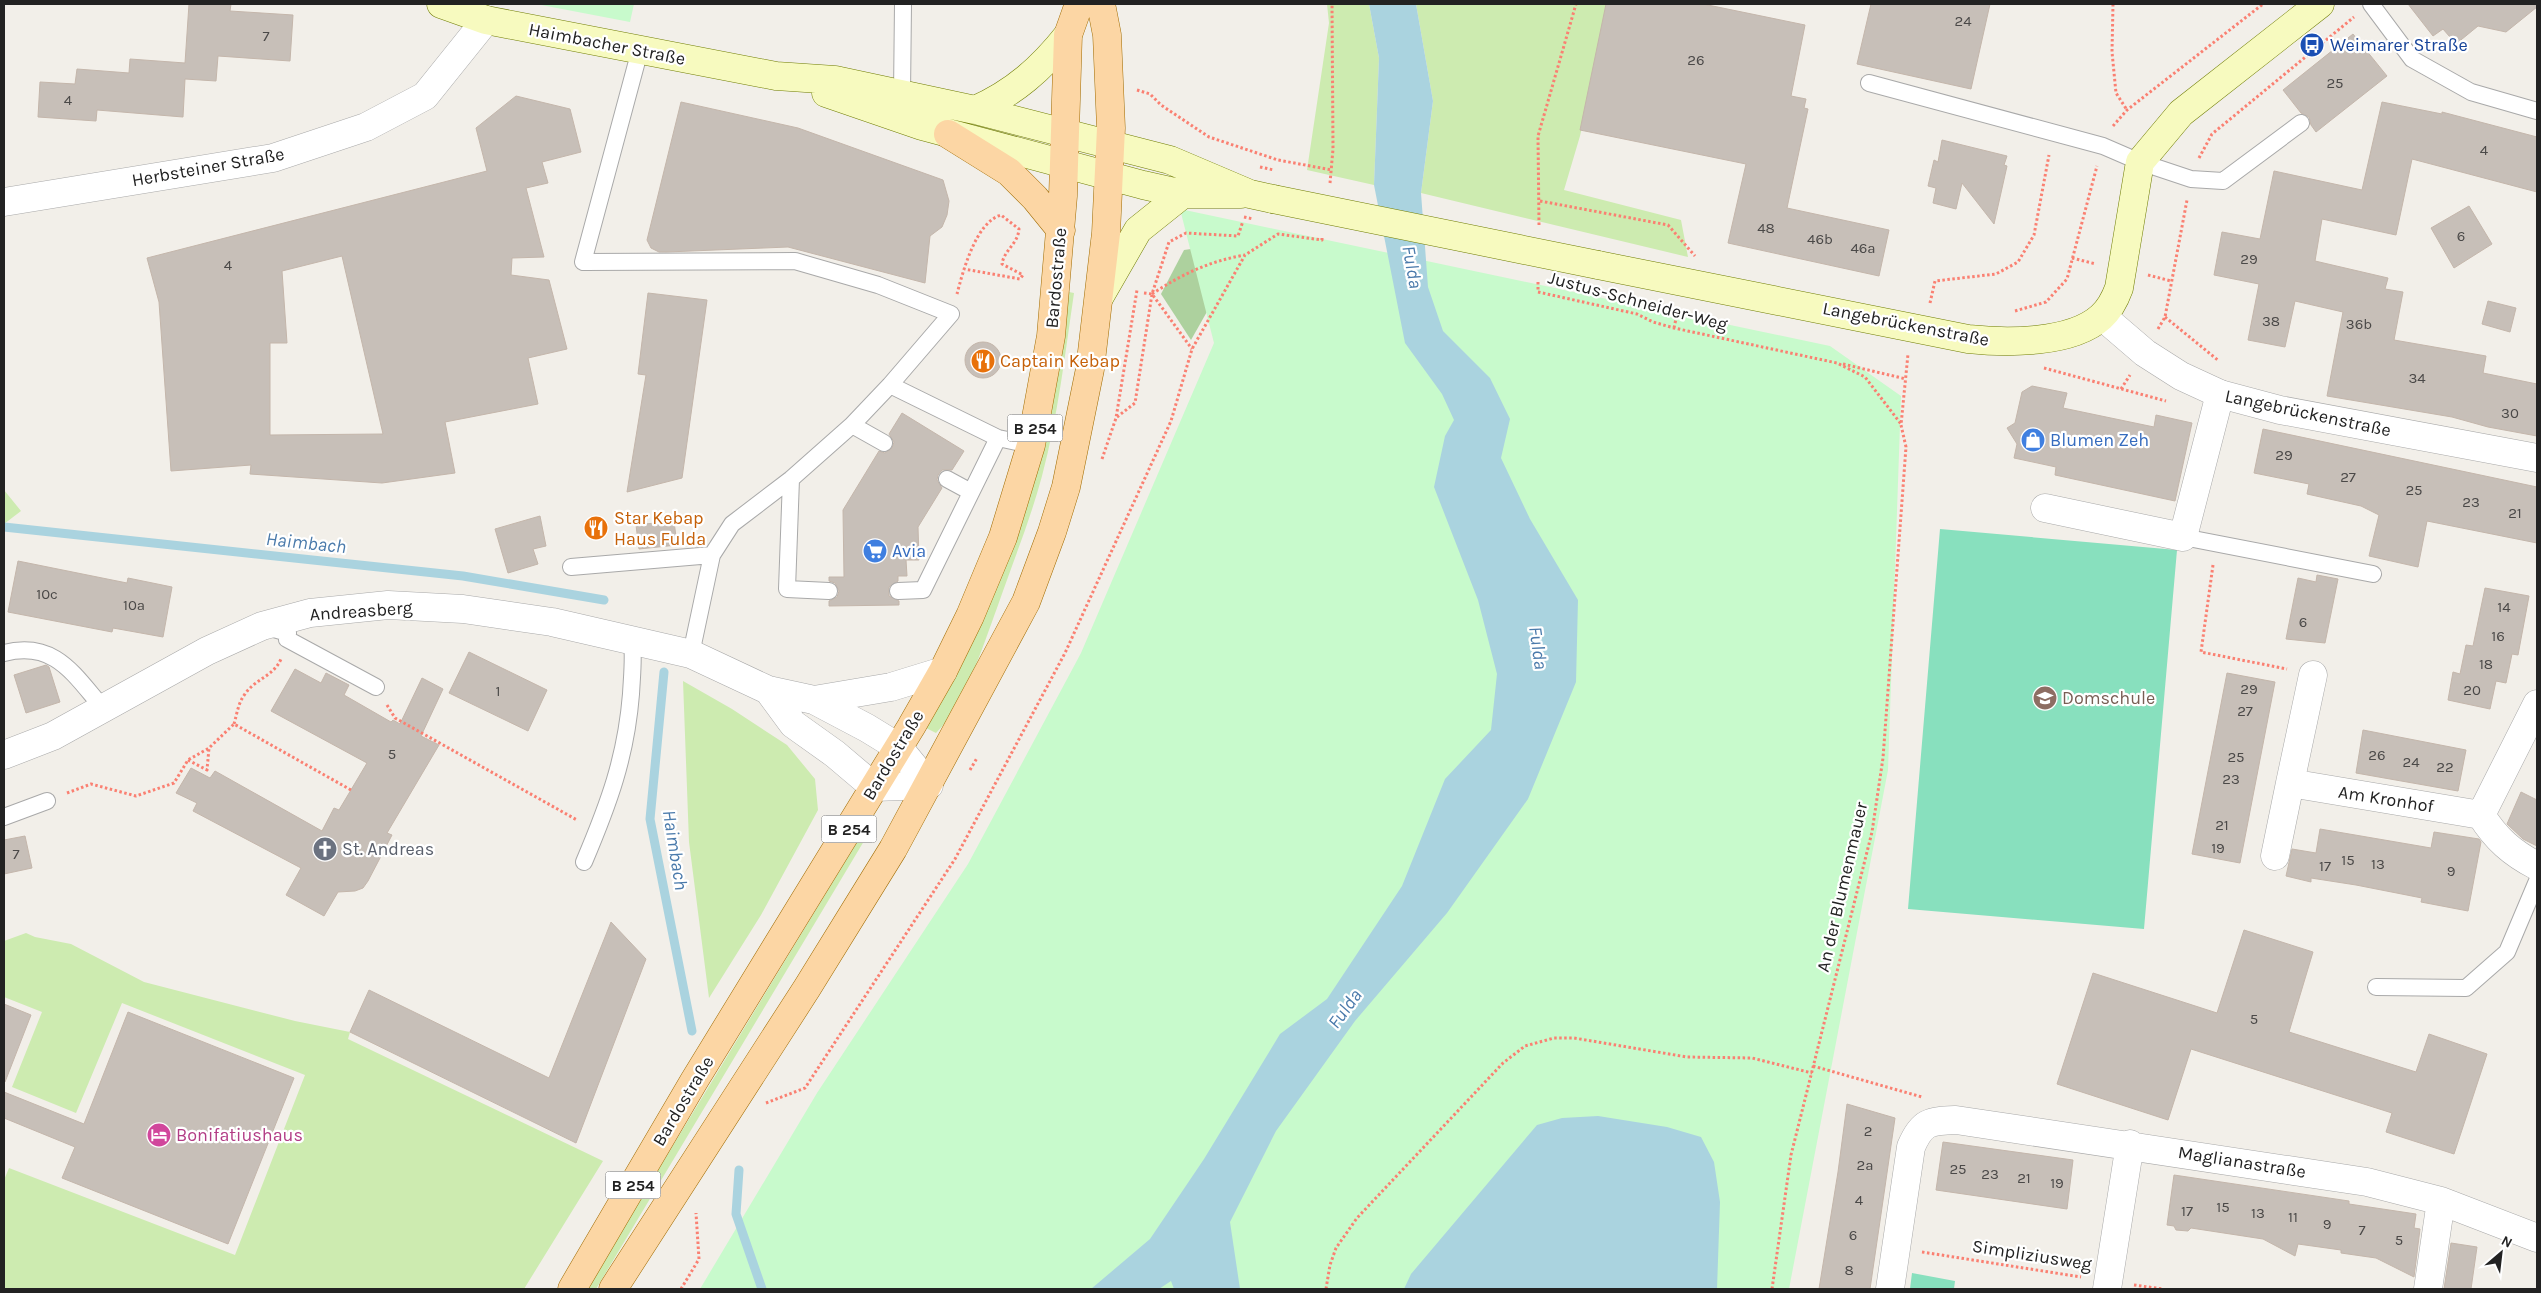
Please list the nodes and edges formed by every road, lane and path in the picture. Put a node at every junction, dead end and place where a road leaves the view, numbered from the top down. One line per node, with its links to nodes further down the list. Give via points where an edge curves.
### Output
1 (441, 4): 11 (main road, Haimbacher Straße)
2 (903, 4): 17 (lane)
3 (1079, 4): 12 (main road, B 254)
4 (1101, 4): 25 (main road, via 1107,35)
5 (1332, 4): 29 (path)
6 (1576, 4): 33 (path, via 1538,136)
7 (2112, 4): 19 (path, via 2116,93)
8 (2264, 4): 19 (path)
9 (2370, 4): 20 (lane, via 2412,59 2471,92)
10 (2310, 7): 27 (main road, via 2181,113)
11 (486, 20): 13 (main road, Haimbacher Straße); 34 (street, Herbsteiner Straße, via 425,96 366,127 273,158)
12 (1068, 35): 18 (main road, via 1049,60 1020,85); 22 (main road, B 254)
13 (640, 50): 14 (main road, Haimbacher Straße); 56 (lane, via 583,262 795,261 878,285)
14 (776, 76): 17 (main road, Haimbacher Straße, via 835,80); 23 (main road, Haimbacher Straße)
15 (1869, 83): 24 (lane)
16 (1137, 90): 29 (path, via 1150,94 1209,137 1278,160)
17 (902, 94): 18 (main road, Haimbacher Straße)
18 (975, 110): 22 (main road, Haimbacher Straße)
19 (2127, 110): 26 (path, via 2106,133)
20 (2537, 111)
21 (2301, 123): 27 (lane, via 2223,181 2191,179)
22 (1064, 132): 25 (main road, Haimbacher Straße); 28 (main road, B 254)
23 (948, 134): 28 (main road, Haimbacher Straße); 37 (main road, via 1009,172)
24 (2075, 139): 26 (lane); 52 (path, via 2065,149 2050,155 2034,235 2018,262 1996,274 1936,281)
25 (1110, 144): 30 (main road); 35 (main road, Langebrückenstraße, via 1170,160)
26 (2103, 146): 27 (lane); 40 (path)
27 (2140, 162): 57 (main road, via 2119,288 2113,304)
28 (1064, 164): 30 (main road, Haimbacher Straße); 37 (main road, Bardostraße / B 254)
29 (1332, 170): 31 (path)
30 (1110, 176): 32 (main road, Langebrückenstraße); 50 (main road, B 254)
31 (1329, 188)
32 (1183, 194): 35 (main road, Langebrückenstraße); 50 (main road, via 1138,230)
33 (1540, 201): 36 (path); 41 (path, via 1668,225)
34 (4, 202)
35 (1256, 203): 49 (path, via 1238,236 1186,233 1169,242); 57 (main road, Langebrückenstraße, bridge, via 1994,342 2077,331)
36 (1539, 228)
37 (1061, 230): 75 (main road, Bardostraße / B 254, via 1051,336)
38 (1323, 232): 39 (path, via 1322,240 1278,234)
39 (1245, 255): 49 (path, via 1223,258 1183,274); 61 (path)
40 (2072, 258): 42 (path); 55 (path, via 2067,279 2046,302)
41 (1698, 260)
42 (2095, 263)
43 (964, 268): 43 (path, via 981,231 994,217 1000,215 1019,230 1002,264 1023,275 1020,279); 56 (path)
44 (1538, 274): 59 (path, Justus-Schneider-Weg, via 1538,292 1637,314)
45 (2148, 276): 46 (path)
46 (2171, 281)
47 (1138, 284): 49 (path, via 1116,418 1135,404)
48 (1144, 293): 49 (path)
49 (1152, 294): 61 (path)
50 (1100, 296): 106 (main road, B 254, via 1077,441 1052,532 1026,602)
51 (1922, 301): 52 (path)
52 (1930, 303): 53 (path)
53 (1939, 304)
54 (1678, 306): 59 (path)
55 (2010, 312)
56 (952, 314): 67 (lane)
57 (2103, 316): 70 (street, Langebrückenstraße, via 2145,353)
58 (2165, 317): 63 (path)
59 (1674, 328): 62 (path, Justus-Schneider-Weg)
60 (1909, 348): 66 (path, An der Blumenmauer)
61 (1192, 349): 121 (path, via 1171,421 1065,653 955,859 806,1088)
62 (1837, 363): 66 (path); 69 (path, Justus-Schneider-Weg, via 1865,377)
63 (2227, 366)
64 (2037, 367): 68 (path)
65 (2130, 374): 68 (path)
66 (1906, 379): 72 (path, An der Blumenmauer)
67 (890, 385): 71 (lane); 73 (lane)
68 (2121, 389): 70 (path)
69 (1884, 400): 72 (path, An der Blumenmauer)
70 (2217, 403): 76 (street, Langebrückenstraße, via 2271,408); 81 (street)
71 (852, 425): 74 (lane); 77 (lane)
72 (1901, 425): 119 (path, An der Blumenmauer, via 1906,447 1883,758 1872,832)
73 (998, 438): 75 (lane); 79 (lane)
74 (884, 443)
75 (1031, 445): 93 (main road, Bardostraße / B 254, via 1003,537 970,616)
76 (2537, 458)
77 (791, 478): 83 (lane, via 732,524); 86 (lane, via 787,590)
78 (947, 479): 79 (lane)
79 (971, 492): 87 (lane, via 923,590)
80 (2045, 508): 81 (street)
81 (2183, 537): 82 (lane)
82 (2216, 544): 85 (lane); 94 (path, via 2201,652)
83 (712, 555): 84 (lane); 92 (lane)
84 (571, 567)
85 (2373, 574)
86 (829, 591)
87 (898, 591)
88 (262, 626): 89 (street, Andreasberg, via 310,613 388,605 463,609 552,622); 95 (lane, via 288,633 287,639); 99 (street, Andreasberg, via 207,651)
89 (632, 640): 92 (street, Andreasberg); 113 (lane, via 634,656 628,734 608,806)
90 (283, 651): 100 (path, via 277,669 245,693)
91 (4, 653): 99 (lane, via 18,650 50,655 72,670)
92 (691, 654): 96 (street, Andreasberg)
93 (942, 671): 97 (street, Andreasberg, via 891,688); 102 (main road, Bardostraße / B 254)
94 (2313, 674): 105 (street)
95 (376, 687): 113 (path, via 395,718)
96 (768, 690): 97 (street, Andreasberg); 108 (street, Andreasberg, via 794,724)
97 (814, 700): 102 (street, Andreasberg)
98 (2537, 704): 111 (street)
99 (103, 708): 103 (street, Andreasberg, via 53,736)
100 (234, 724): 101 (path); 109 (path)
101 (209, 748): 104 (path); 104 (path, via 207,770)
102 (898, 748): 106 (street, Andreasberg); 108 (main road, Bardostraße / B 254)
103 (4, 755)
104 (188, 760): 107 (path, via 174,784 136,796 91,784)
105 (2290, 783): 111 (street, Am Kronhof); 114 (street)
106 (928, 784): 108 (street); 130 (main road, B 254, via 893,849 807,988)
107 (85, 786)
108 (874, 787): 129 (main road, Bardostraße / B 254, via 694,1081)
109 (351, 790)
110 (47, 801): 112 (lane)
111 (2481, 815): 116 (street, via 2496,838)
112 (4, 817)
113 (597, 831): 115 (lane)
114 (2275, 856)
115 (584, 862)
116 (2537, 866)
117 (2537, 881): 118 (lane, via 2507,952 2466,988)
118 (2376, 987)
119 (1813, 1066): 120 (path, An der Blumenmauer); 122 (path, via 1922,1097 1932,1103)
120 (1812, 1073): 132 (path, via 1752,1058 1687,1056 1574,1038 1554,1038 1525,1046 1503,1063 1357,1218 1336,1248); 133 (path, An der Blumenmauer, via 1791,1156)
121 (761, 1105)
122 (1940, 1121): 123 (street, Maglianastraße, via 1956,1120); 127 (street, via 1925,1124 1911,1147)
123 (2130, 1144): 124 (street, Maglianastraße, via 2368,1182); 128 (street)
124 (2441, 1201): 126 (street, Maglianastraße); 136 (street)
125 (696, 1212): 131 (path, via 699,1259)
126 (2537, 1238)
127 (1897, 1248): 128 (path, Simpliziusweg); 134 (street)
128 (2107, 1285): 135 (path, Simpliziusweg)
129 (572, 1289)
130 (613, 1289)
131 (681, 1289)
132 (1326, 1289)
133 (1772, 1289)
134 (1890, 1289)
135 (2163, 1289)
136 (2428, 1289)

